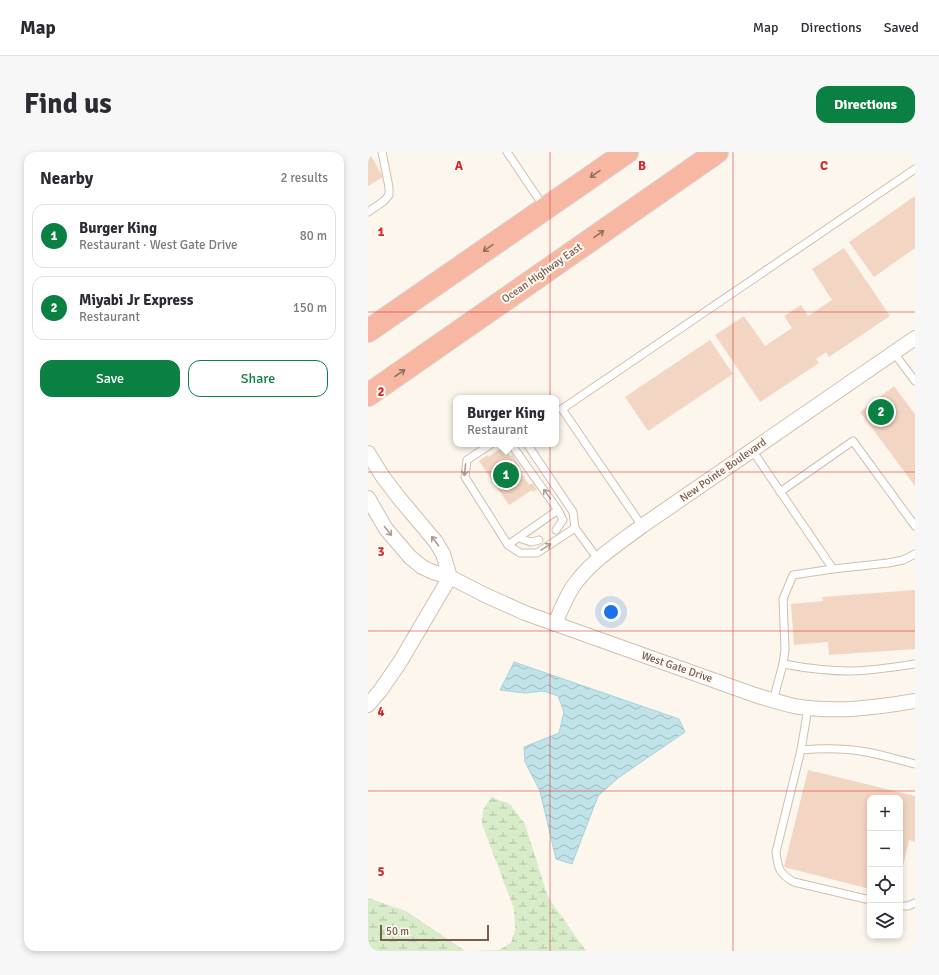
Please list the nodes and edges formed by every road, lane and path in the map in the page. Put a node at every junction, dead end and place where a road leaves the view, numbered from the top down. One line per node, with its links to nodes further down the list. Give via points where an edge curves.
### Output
1 (382, 152): 7 (lane, via 389,195)
2 (507, 152): 6 (lane)
3 (627, 152): 6 (highway, one-way to 6)
4 (717, 152): 14 (highway, Ocean Highway East, one-way to 4)
5 (915, 169): 23 (lane, via 562,409)
6 (545, 209): 8 (highway, one-way to 8)
7 (368, 212)
8 (434, 285): 9 (highway); 11 (highway)
9 (368, 331)
10 (915, 338): 12 (street, New Pointe Boulevard)
11 (368, 345)
12 (894, 353): 13 (lane); 18 (street, New Pointe Boulevard)
13 (915, 381)
14 (368, 395)
15 (486, 447): 29 (lane, one-way to 29, via 466,460 465,477)
16 (513, 447): 22 (lane, one-way to 16)
17 (528, 447): 25 (lane, via 573,512)
18 (752, 450): 20 (lane); 23 (street, New Pointe Boulevard)
19 (368, 454): 33 (street, one-way to 19, via 443,554 436,542 395,493)
20 (780, 492): 24 (lane, via 853,441); 32 (lane)
21 (368, 498): 33 (street, West Gate Drive, one-way to 33, via 386,529 410,557 422,567)
22 (558, 510): 26 (lane, via 563,520); 27 (lane)
23 (642, 526): 31 (street, New Pointe Boulevard)
24 (915, 526)
25 (575, 528): 29 (lane, one-way to 25, via 520,553 537,552); 31 (lane)
26 (556, 530)
27 (519, 538): 28 (lane, via 531,542); 29 (lane)
28 (539, 540)
29 (508, 545)
30 (915, 554): 32 (lane, via 888,563)
31 (598, 559): 34 (street, New Pointe Boulevard, via 572,588)
32 (833, 569): 35 (lane, via 794,575 783,598)
33 (450, 577): 34 (street, West Gate Drive, via 502,604); 39 (street, via 400,662)
34 (555, 624): 37 (street, West Gate Drive)
35 (783, 664): 36 (lane, via 849,671); 37 (lane)
36 (915, 664)
37 (773, 701): 40 (street, West Gate Drive)
38 (915, 701): 40 (street, West Gate Drive, via 850,710)
39 (368, 705)
40 (808, 708): 41 (lane)
41 (800, 750): 42 (lane, via 836,749 867,752); 43 (lane, via 776,852 779,869 786,878 794,882)
42 (915, 764)
43 (867, 899)
44 (915, 903): 45 (lane)
45 (903, 906)

